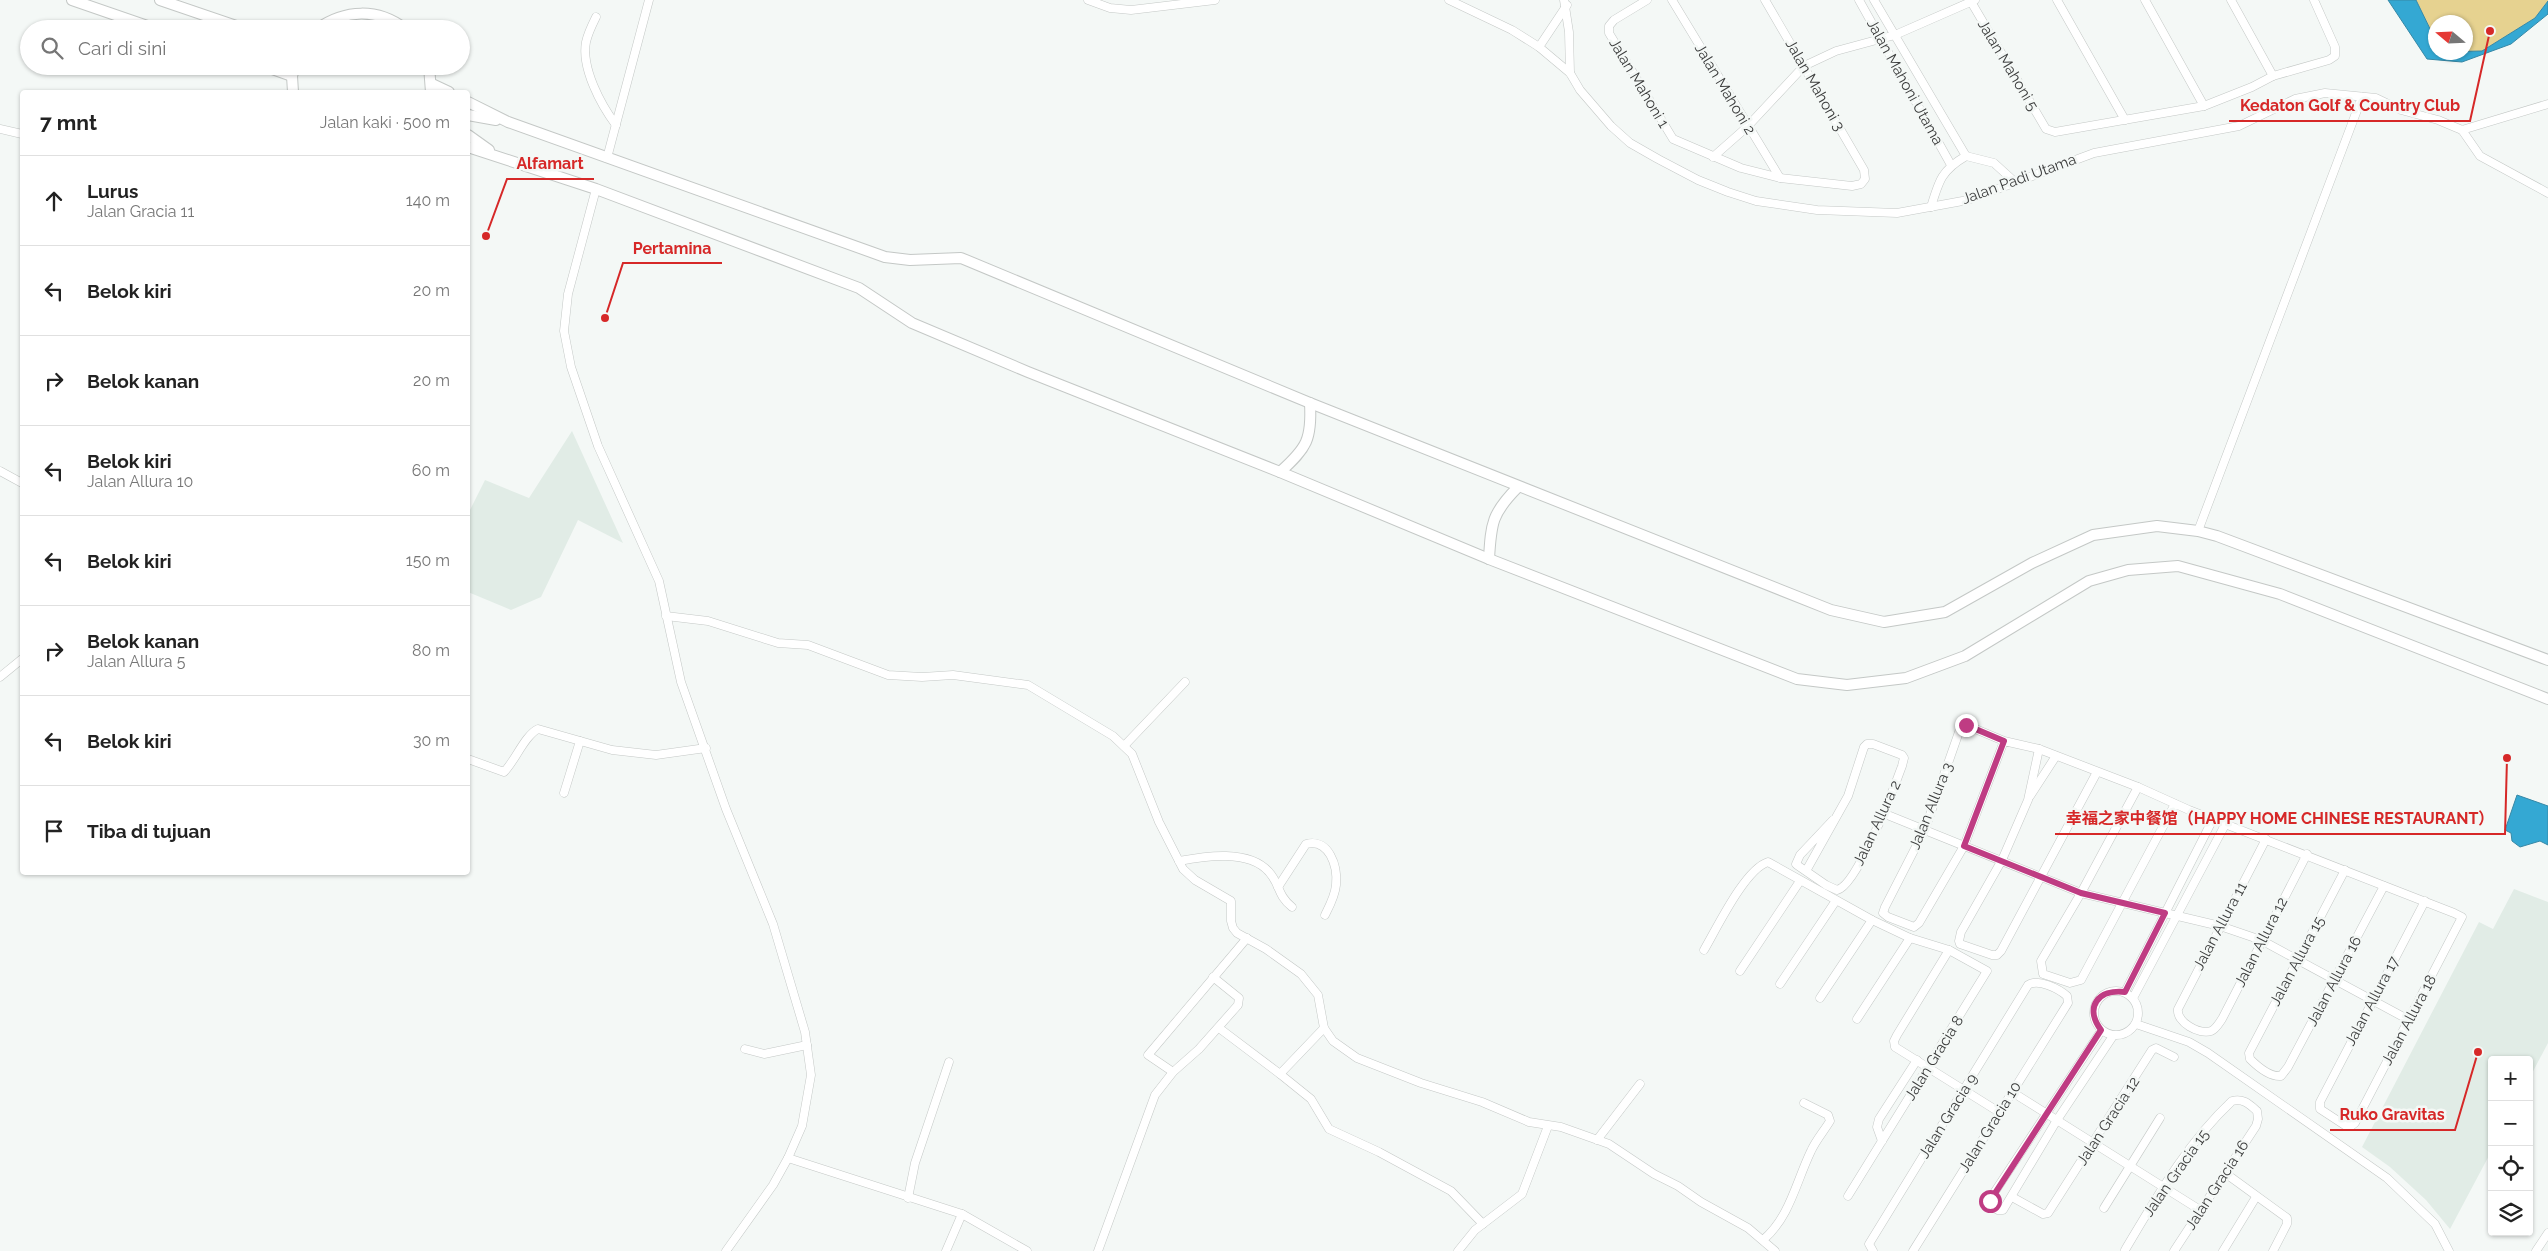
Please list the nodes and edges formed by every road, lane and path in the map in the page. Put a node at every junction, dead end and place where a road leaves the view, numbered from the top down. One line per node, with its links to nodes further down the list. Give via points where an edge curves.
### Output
1 (72, 0): 19 (street)
2 (160, 0): 20 (street)
3 (648, 0): 40 (street)
4 (1088, 0): 5 (street, via 1126,10)
5 (1215, 0)
6 (1449, 0): 25 (street, Jalan Padi Utama, via 1512,30)
7 (1647, 0): 49 (street, Jalan Mahoni 1, via 1614,20 1609,26 1609,33 1673,139)
8 (1672, 0): 41 (street, Jalan Mahoni 2)
9 (1765, 0): 26 (street, Jalan Mahoni 3)
10 (1859, 0): 24 (street, Jalan Mahoni Utama)
11 (1874, 0): 23 (street, Jalan Mahoni Utama)
12 (2057, 0): 38 (street)
13 (2145, 0): 36 (street)
14 (2231, 0): 30 (street)
15 (2314, 0): 30 (street, via 2335,47 2335,56)
16 (1972, 1): 23 (street); 38 (street, Jalan Mahoni 5, via 2046,129 2055,132)
17 (1565, 2): 25 (street); 27 (street)
18 (596, 16): 40 (street, via 586,41 586,57 599,100)
19 (130, 20)
20 (218, 20)
21 (332, 20): 22 (street, via 341,15 368,13)
22 (394, 20)
23 (1895, 35): 24 (street); 48 (street, Jalan Mahoni Utama)
24 (1881, 38): 26 (street, via 1836,51); 51 (street, Jalan Mahoni Utama)
25 (1539, 47): 27 (street, Jalan Padi Utama)
26 (1804, 66): 41 (street); 52 (street, Jalan Mahoni 3, via 1864,170 1865,178 1852,186)
27 (1570, 73): 56 (street, Jalan Padi Utama, via 1597,112 1630,143 1698,180 1728,192 1763,202 1817,210 1897,213)
28 (294, 75): 32 (street)
29 (430, 75): 31 (street)
30 (2273, 76): 36 (street)
31 (431, 88)
32 (293, 90)
33 (2362, 97): 43 (street, Jalan Padi Utama, via 2376,98 2401,110); 53 (street, Jalan Padi Utama, via 2325,93 2295,99 2240,126 2094,152); 62 (street)
34 (470, 103): 39 (street)
35 (2548, 104): 43 (street)
36 (2204, 106): 38 (street)
37 (470, 115): 39 (street)
38 (2125, 120)
39 (508, 122): 50 (street)
40 (616, 125): 50 (street)
41 (1747, 127): 49 (street); 52 (street, Jalan Mahoni 2)
42 (0, 128): 44 (street)
43 (2462, 130): 55 (street, via 2480,156)
44 (20, 133)
45 (470, 136): 47 (street)
46 (470, 148): 47 (street)
47 (496, 155): 54 (street)
48 (1966, 156): 51 (street); 53 (street, via 1994,163)
49 (1713, 157): 52 (street)
50 (606, 158): 57 (street, via 885,257 910,260 961,258)
51 (1951, 165): 56 (street, via 1939,179)
52 (1780, 178)
53 (2016, 183): 56 (street, Jalan Padi Utama, via 1968,200)
54 (596, 189): 59 (street, via 860,288 912,323); 64 (street, via 568,294 565,341 590,426 659,581)
55 (2548, 193)
56 (1931, 207)
57 (1310, 403): 59 (street, via 1311,429 1307,443 1300,455); 61 (street)
58 (0, 471): 60 (street)
59 (1280, 472): 63 (street)
60 (20, 482)
61 (1518, 487): 62 (street, via 1831,610 1884,622 1945,612 2032,563 2093,535 2157,526); 63 (street, via 1501,505 1491,527)
62 (2198, 531): 65 (street, via 2294,563)
63 (1489, 559): 69 (street, via 1796,679 1847,685 1906,678 1965,656 2089,581 2128,570 2178,566 2280,594)
64 (666, 616): 72 (street, via 708,621 778,643 808,645 888,675 953,675 1028,685 1113,736); 73 (street, via 681,682)
65 (2548, 660)
66 (20, 661): 67 (street)
67 (0, 677)
68 (1185, 682): 72 (street)
69 (2548, 699)
70 (580, 741): 73 (street, via 612,750 656,754); 76 (street, via 538,729 530,734 504,772); 79 (street)
71 (2004, 741): 74 (street); 86 (street, Jalan Allura 3, via 1963,725); 88 (street)
72 (1124, 746): 91 (street, via 1140,769 1159,822)
73 (706, 748): 131 (street, via 726,809 772,924)
74 (2039, 749): 75 (street); 80 (street)
75 (2056, 756): 77 (street); 80 (street)
76 (470, 760)
77 (2097, 772): 78 (street); 94 (street)
78 (2138, 787): 81 (street); 98 (street)
79 (564, 793)
80 (2028, 800): 90 (street)
81 (2176, 804): 83 (street); 101 (street)
82 (1885, 814): 84 (street, Jalan Allura 2, via 1904,758 1897,752 1867,744 1848,796); 86 (street); 93 (street, Jalan Allura 2, via 1846,885 1837,890)
83 (2213, 819): 85 (street); 103 (street)
84 (1833, 820): 93 (street); 93 (street, via 1796,860 1796,865)
85 (2226, 823): 87 (street); 104 (street)
86 (1925, 829): 88 (street); 88 (street, Jalan Allura 3, via 1883,913 1888,917 1914,927 1919,923)
87 (2266, 839): 89 (street); 107 (street, Jalan Allura 11)
88 (1964, 846): 90 (street)
89 (2307, 854): 92 (street); 110 (street, Jalan Allura 12)
90 (2002, 860): 94 (street); 94 (street, via 1961,932 1960,944 1997,956)
91 (1179, 861): 97 (street, via 1204,856 1248,860 1264,867); 108 (street, via 1189,875 1231,901 1233,928)
92 (2345, 870): 96 (street); 113 (street, Jalan Allura 15)
93 (1806, 871)
94 (2042, 877): 98 (street)
95 (1800, 881): 100 (street); 111 (street, via 1776,864 1761,864 1750,876); 114 (street)
96 (2384, 886): 99 (street); 116 (street, Jalan Allura 16)
97 (1278, 887): 102 (street, via 1281,898); 105 (street, via 1306,844 1313,842 1326,848 1333,858 1336,885)
98 (2081, 893): 101 (street); 101 (street, via 2040,968 2043,974 2070,983 2081,980)
99 (2425, 901): 121 (street, Jalan Allura 17); 124 (street, Jalan Allura 18, via 2462,917)
100 (1836, 902): 106 (street); 117 (street)
101 (2123, 903): 103 (street)
102 (1292, 907)
103 (2165, 913): 104 (street); 118 (street)
104 (2176, 914): 107 (street); 120 (street)
105 (1325, 915)
106 (1872, 920): 109 (street); 119 (street)
107 (2220, 926): 110 (street); 128 (street, Jalan Allura 11, via 2177,1014 2186,1024 2203,1031)
108 (1247, 938): 115 (street); 127 (street, via 1289,964 1310,983 1318,995)
109 (1910, 938): 112 (street); 123 (street)
110 (2261, 940): 113 (street); 128 (street, Jalan Allura 12)
111 (1704, 950)
112 (1949, 950): 134 (street, via 1894,1041 1898,1050); 136 (street, Jalan Gracia 8, via 1985,968 1985,975)
113 (2297, 960): 116 (street); 139 (street, Jalan Allura 15, via 2249,1053 2253,1063 2272,1075)
114 (1740, 971)
115 (1213, 977): 126 (street, via 1240,1001); 137 (street, via 1148,1054)
116 (2335, 980): 121 (street); 139 (street, Jalan Allura 16)
117 (1780, 984)
118 (2125, 992): 120 (street); 129 (street, via 2111,991 2096,1003 2093,1013)
119 (1820, 998)
120 (2133, 998): 125 (street, via 2138,1006)
121 (2372, 1000): 124 (street); 149 (street, Jalan Allura 17, via 2320,1102 2320,1109 2346,1126)
122 (2068, 1003): 141 (street, Jalan Gracia 9, via 2063,992 2032,982); 142 (street, Jalan Gracia 10)
123 (1857, 1019)
124 (2409, 1020): 149 (street, Jalan Allura 18)
125 (2136, 1024): 130 (street, via 2130,1031); 180 (street, via 2189,1042 2387,1178 2435,1224)
126 (1219, 1028): 137 (street); 138 (street)
127 (1324, 1028): 138 (street); 150 (street, via 1334,1041 1357,1058 1529,1122)
128 (2214, 1029)
129 (2101, 1030): 130 (street); 145 (street)
130 (2113, 1036): 148 (street)
131 (807, 1045): 132 (street, via 764,1054); 154 (street, via 811,1075 808,1103)
132 (745, 1049)
133 (2174, 1057): 153 (street, Jalan Gracia 12, via 2162,1049 2152,1050)
134 (1917, 1060): 136 (street); 152 (street, Jalan Gracia 8, via 1879,1119 1877,1127)
135 (949, 1062): 161 (street, via 915,1163)
136 (1928, 1068): 141 (street); 152 (street, Jalan Gracia 8)
137 (1172, 1072): 173 (street, via 1155,1095)
138 (1280, 1074): 165 (street, via 1311,1099 1329,1128 1451,1191)
139 (2281, 1076)
140 (1640, 1084): 151 (street)
141 (1965, 1091): 144 (street); 168 (street, Jalan Gracia 9)
142 (2012, 1092): 144 (street, Jalan Gracia 10); 145 (street)
143 (1804, 1103): 167 (street, via 1828,1115 1830,1121 1811,1151 1782,1218)
144 (1999, 1112): 176 (street, Jalan Gracia 10)
145 (2045, 1113): 148 (street); 159 (street, via 1990,1203 1998,1210 2004,1210)
146 (2160, 1118): 155 (street)
147 (2258, 1119): 156 (street, Jalan Gracia 16); 157 (street, Jalan Gracia 15, via 2258,1111 2247,1103 2239,1099 2232,1101 2198,1138)
148 (2057, 1120): 153 (street); 159 (street)
149 (2355, 1123)
150 (1548, 1126): 151 (street, via 1561,1127); 165 (street, via 1522,1194)
151 (1597, 1140): 167 (street, via 1624,1152 1654,1174)
152 (1882, 1141): 158 (street, Jalan Gracia 8)
153 (2093, 1143): 155 (street); 159 (street, Jalan Gracia 12, via 2048,1213 2042,1214)
154 (788, 1158): 161 (street); 170 (street, via 774,1185)
155 (2130, 1166): 157 (street); 162 (street)
156 (2225, 1173): 160 (street); 163 (street, Jalan Gracia 16)
157 (2163, 1187): 163 (street); 169 (street, Jalan Gracia 15)
158 (1848, 1196)
159 (2012, 1197)
160 (2256, 1197): 178 (street); 179 (street, via 2287,1218 2288,1224)
161 (908, 1198): 164 (street)
162 (2104, 1208)
163 (2200, 1210): 177 (street, Jalan Gracia 16)
164 (962, 1214): 171 (street); 172 (street)
165 (1483, 1224): 174 (street)
166 (2548, 1234): 181 (street)
167 (1763, 1240): 175 (street)
168 (1871, 1248)
169 (2125, 1250)
170 (726, 1251)
171 (946, 1251)
172 (1027, 1251)
173 (1098, 1251)
174 (1458, 1251)
175 (1775, 1251)
176 (1913, 1251)
177 (2174, 1251)
178 (2223, 1251)
179 (2273, 1251)
180 (2449, 1251)
181 (2536, 1251)

